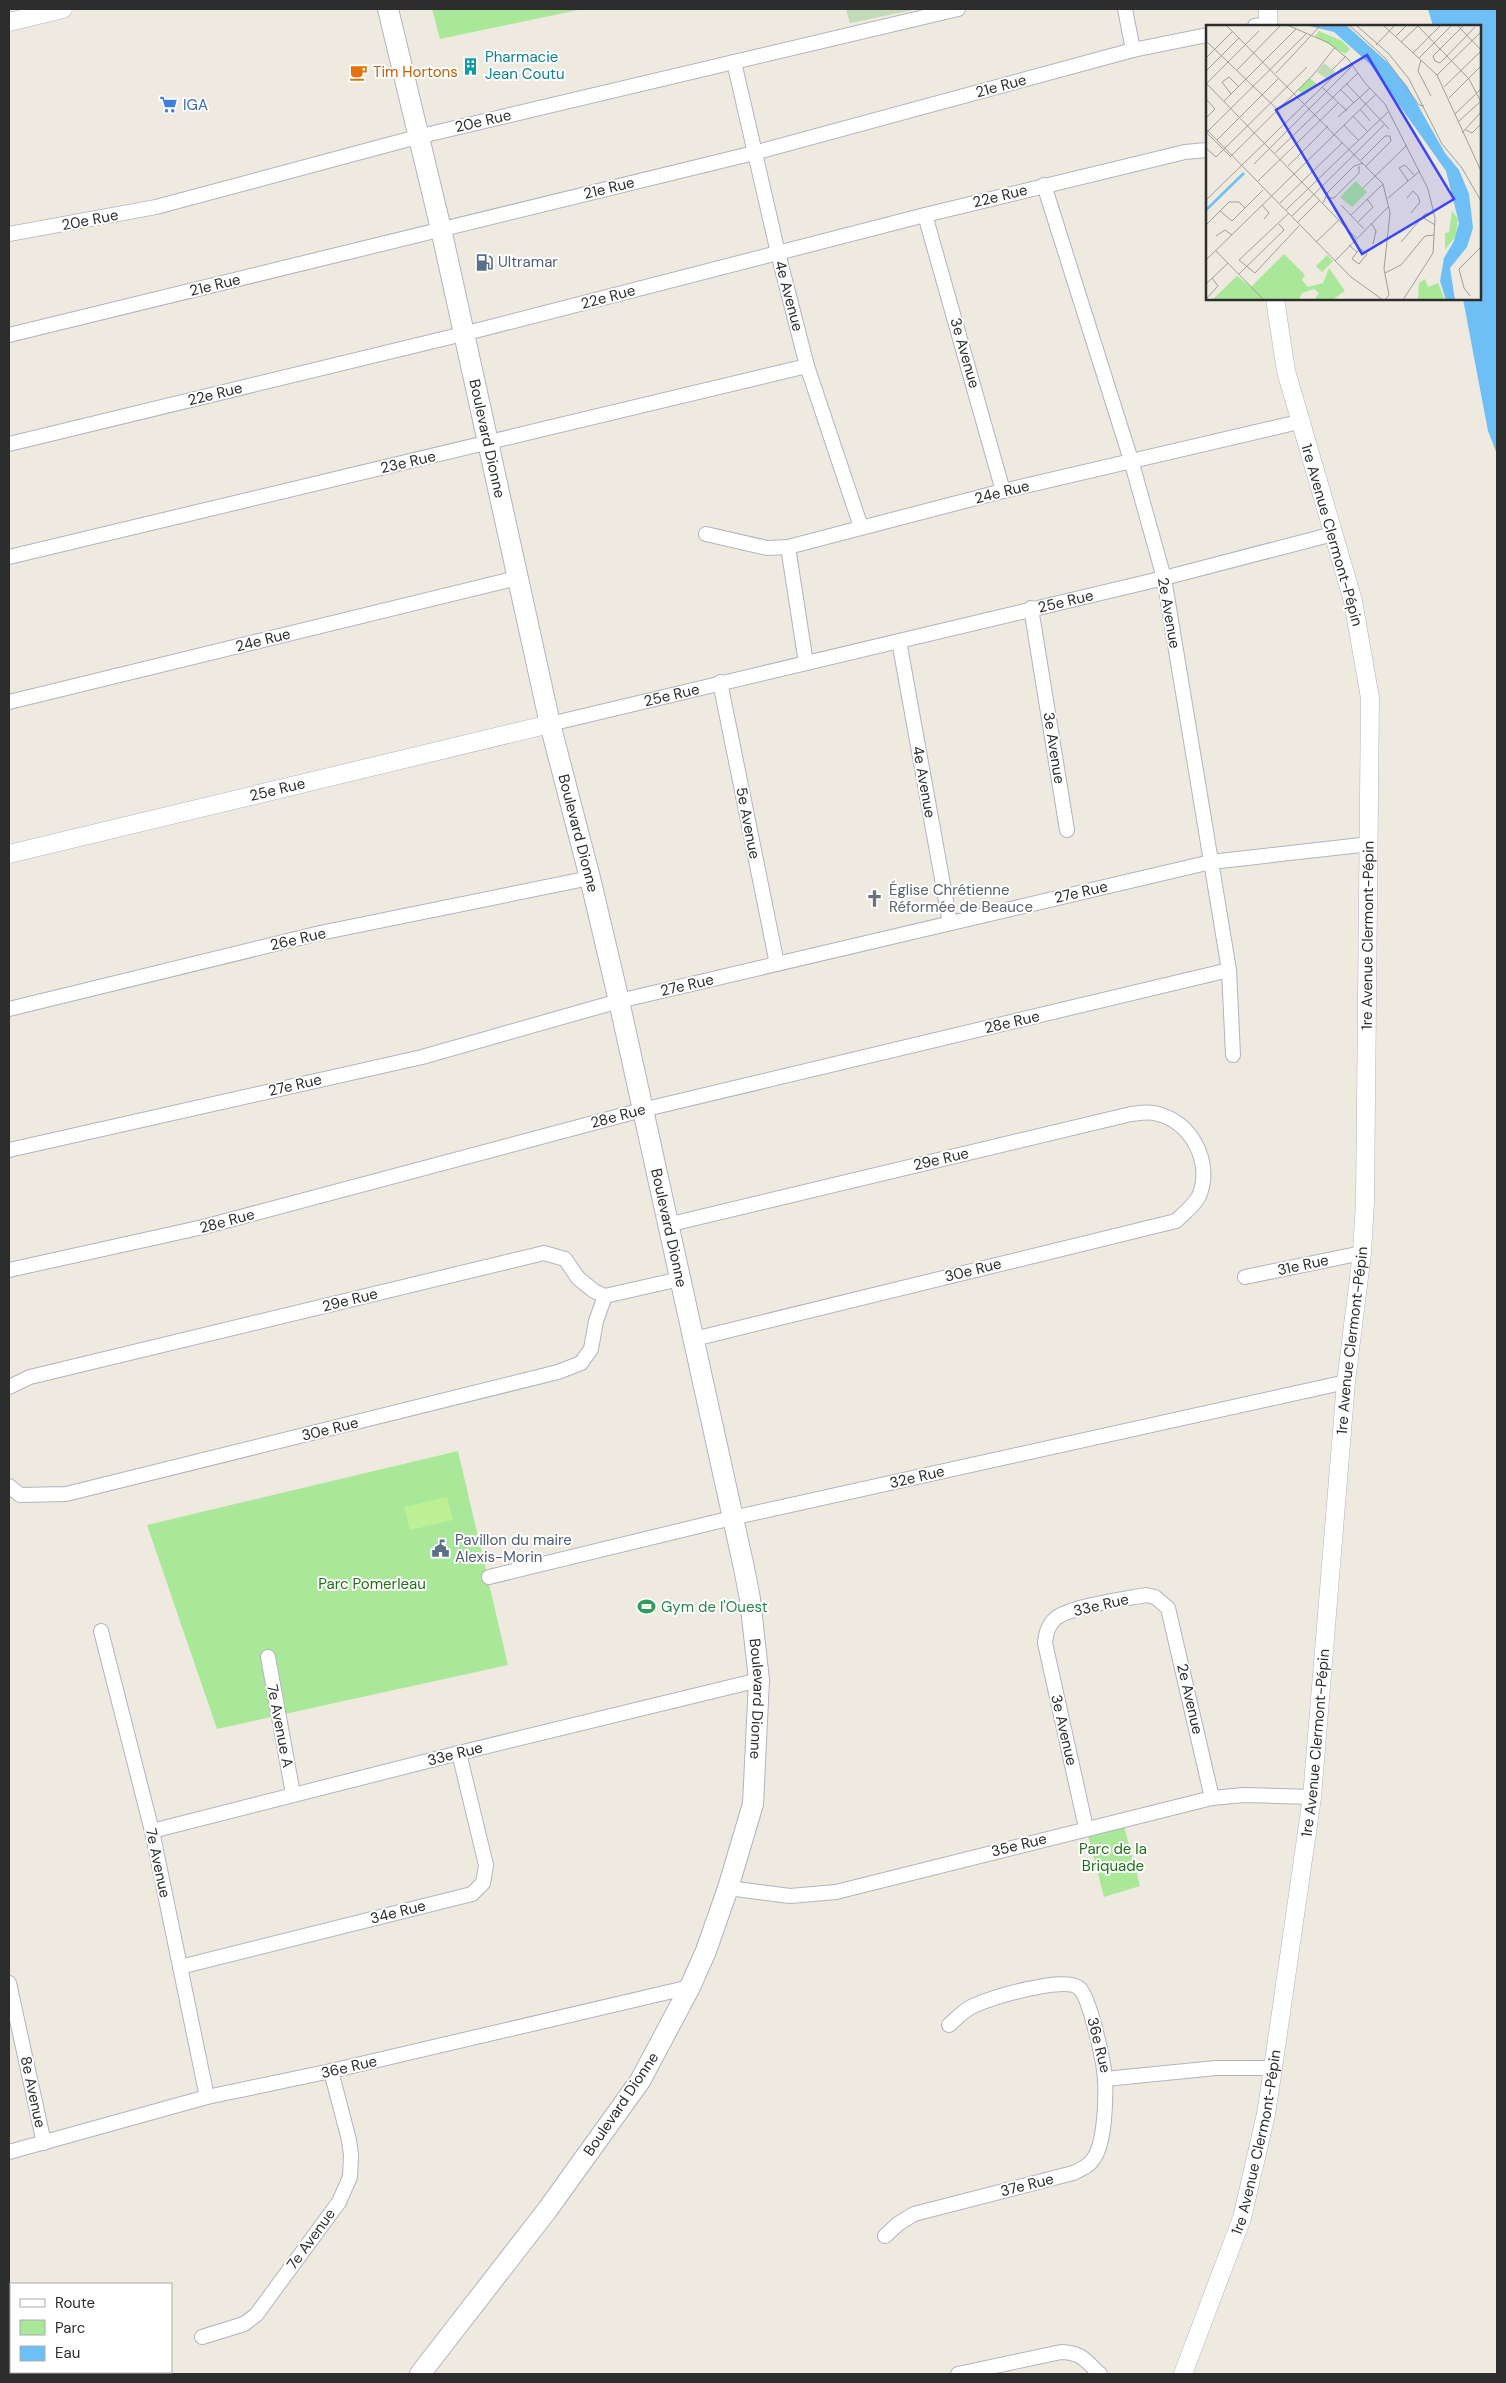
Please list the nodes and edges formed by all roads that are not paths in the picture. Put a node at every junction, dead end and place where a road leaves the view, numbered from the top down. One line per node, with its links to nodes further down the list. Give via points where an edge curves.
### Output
1 (63, 9): 5 (street)
2 (388, 9): 10 (main road, Boulevard Dionne)
3 (958, 9): 9 (street, 20e Rue)
4 (1125, 9): 8 (street)
5 (28, 13): 6 (street)
6 (9, 22)
7 (1206, 35): 8 (street, 21e Rue)
8 (1133, 50): 12 (street, 21e Rue)
9 (734, 62): 10 (street, 20e Rue); 12 (street, 4e Avenue)
10 (417, 137): 15 (main road, Boulevard Dionne); 16 (street, 20e Rue, via 156,207)
11 (1206, 150): 13 (street, 22e Rue, via 1185,152)
12 (754, 153): 15 (street, 21e Rue); 17 (street, 4e Avenue)
13 (1044, 185): 14 (street, 22e Rue); 25 (street, 2e Avenue)
14 (926, 215): 17 (street, 22e Rue); 26 (street, 3e Avenue)
15 (441, 229): 19 (main road, Boulevard Dionne); 20 (street, 21e Rue)
16 (9, 234)
17 (778, 253): 19 (street, 22e Rue); 21 (street, 4e Avenue)
18 (1275, 300): 22 (street, 1re Avenue Clermont-Pépin)
19 (463, 334): 23 (main road, Boulevard Dionne); 24 (street, 22e Rue)
20 (9, 336)
21 (808, 366): 23 (street, 23e Rue); 27 (street, 4e Avenue)
22 (1299, 422): 25 (street, 24e Rue); 29 (street, 1re Avenue Clermont-Pépin)
23 (487, 443): 31 (street, 23e Rue); 32 (main road, Boulevard Dionne)
24 (9, 444)
25 (1131, 460): 26 (street, 24e Rue); 33 (street, 2e Avenue)
26 (1003, 491): 27 (street, 24e Rue)
27 (861, 527): 30 (street, 24e Rue)
28 (706, 534): 30 (street, 24e Rue, via 767,548)
29 (1333, 534): 33 (street, 25e Rue); 41 (street, 1re Avenue Clermont-Pépin, via 1353,601 1369,684)
30 (788, 547): 36 (street)
31 (9, 557)
32 (518, 578): 38 (street, 24e Rue); 39 (main road, Boulevard Dionne)
33 (1164, 578): 34 (street, 25e Rue); 43 (street, 2e Avenue)
34 (1031, 608): 35 (street, 25e Rue); 40 (street, 3e Avenue)
35 (898, 641): 36 (street, 25e Rue); 45 (street, 4e Avenue)
36 (806, 663): 37 (street, 25e Rue)
37 (720, 682): 39 (street, 25e Rue); 46 (street, 5e Avenue)
38 (9, 702)
39 (550, 724): 42 (street, 25e Rue); 44 (main road, Boulevard Dionne)
40 (1068, 830)
41 (1370, 844): 43 (street, 27e Rue); 55 (street, 1re Avenue Clermont-Pépin)
42 (9, 854)
43 (1212, 862): 45 (street, 27e Rue); 47 (street, 2e Avenue)
44 (590, 878): 48 (main road, Boulevard Dionne); 49 (street, 26e Rue, via 320,933)
45 (950, 923): 46 (street, 27e Rue)
46 (776, 964): 48 (street, 27e Rue)
47 (1229, 970): 50 (street, 2e Avenue); 51 (street, 28e Rue)
48 (619, 1001): 51 (main road, Boulevard Dionne); 52 (street, 27e Rue, via 422,1057)
49 (9, 1009)
50 (1233, 1055)
51 (642, 1110): 54 (main road, Boulevard Dionne); 56 (street, 28e Rue, via 203,1227)
52 (9, 1150)
53 (1201, 1153): 54 (street, 29e Rue, via 1186,1131 1174,1121 1145,1112); 60 (street, 30e Rue, via 1203,1184 1199,1197 1176,1221)
54 (667, 1225): 58 (main road, Boulevard Dionne)
55 (1362, 1253): 57 (street, 31e Rue); 61 (street, 1re Avenue Clermont-Pépin)
56 (9, 1270)
57 (1245, 1277)
58 (680, 1279): 59 (street); 60 (main road, Boulevard Dionne)
59 (605, 1296): 62 (street, 29e Rue, via 578,1278 565,1259 544,1253 30,1377); 63 (street, 30e Rue, via 591,1349 581,1363 558,1372 66,1494 20,1495)
60 (694, 1339): 64 (main road, Boulevard Dionne)
61 (1346, 1382): 64 (street, 32e Rue); 73 (street, 1re Avenue Clermont-Pépin)
62 (9, 1387)
63 (9, 1486)
64 (732, 1518): 65 (street, 32e Rue); 70 (main road, Boulevard Dionne, via 750,1599)
65 (489, 1577)
66 (1163, 1602): 68 (street, 33e Rue, via 1146,1595 1076,1610 1057,1617); 74 (street, 2e Avenue, via 1171,1617)
67 (101, 1632): 76 (street, 7e Avenue)
68 (1046, 1632): 75 (street, 3e Avenue, via 1046,1656)
69 (268, 1657): 72 (street, 7e Avenue A)
70 (759, 1680): 71 (street, 33e Rue); 77 (main road, Boulevard Dionne, via 752,1804)
71 (459, 1753): 72 (street, 33e Rue); 78 (street, 34e Rue, via 486,1865 484,1883 472,1894)
72 (293, 1794): 76 (street, 33e Rue)
73 (1312, 1797): 74 (street, 35e Rue, via 1244,1795); 82 (street, 1re Avenue Clermont-Pépin)
74 (1212, 1798): 75 (street, 35e Rue)
75 (1086, 1828): 77 (street, 35e Rue, via 836,1892 790,1896)
76 (152, 1831): 78 (street, 7e Avenue)
77 (728, 1888): 80 (main road, Boulevard Dionne)
78 (180, 1967): 85 (street, 7e Avenue)
79 (9, 1983): 86 (street, 8e Avenue)
80 (690, 1987): 83 (street, 36e Rue); 91 (main road, Boulevard Dionne, via 640,2081 542,2216)
81 (949, 2026): 84 (street, 36e Rue, via 971,2007 985,2002 1052,1984 1072,1985 1080,1988 1089,2006)
82 (1273, 2068): 84 (street, 36e Rue, via 1216,2068); 94 (street, 1re Avenue Clermont-Pépin, via 1242,2218)
83 (331, 2071): 85 (street, 36e Rue); 89 (street, 7e Avenue, via 351,2155 350,2178 339,2202 256,2315 244,2324)
84 (1105, 2079): 88 (street, 37e Rue, via 1100,2143 1095,2158 1085,2168 914,2214)
85 (207, 2097): 86 (street, 36e Rue)
86 (44, 2143): 87 (street, 36e Rue)
87 (9, 2152)
88 (885, 2236)
89 (202, 2337)
90 (989, 2370): 92 (street); 93 (street, via 1074,2352 1087,2359)
91 (420, 2374)
92 (958, 2374)
93 (1100, 2374)
94 (1182, 2374)

